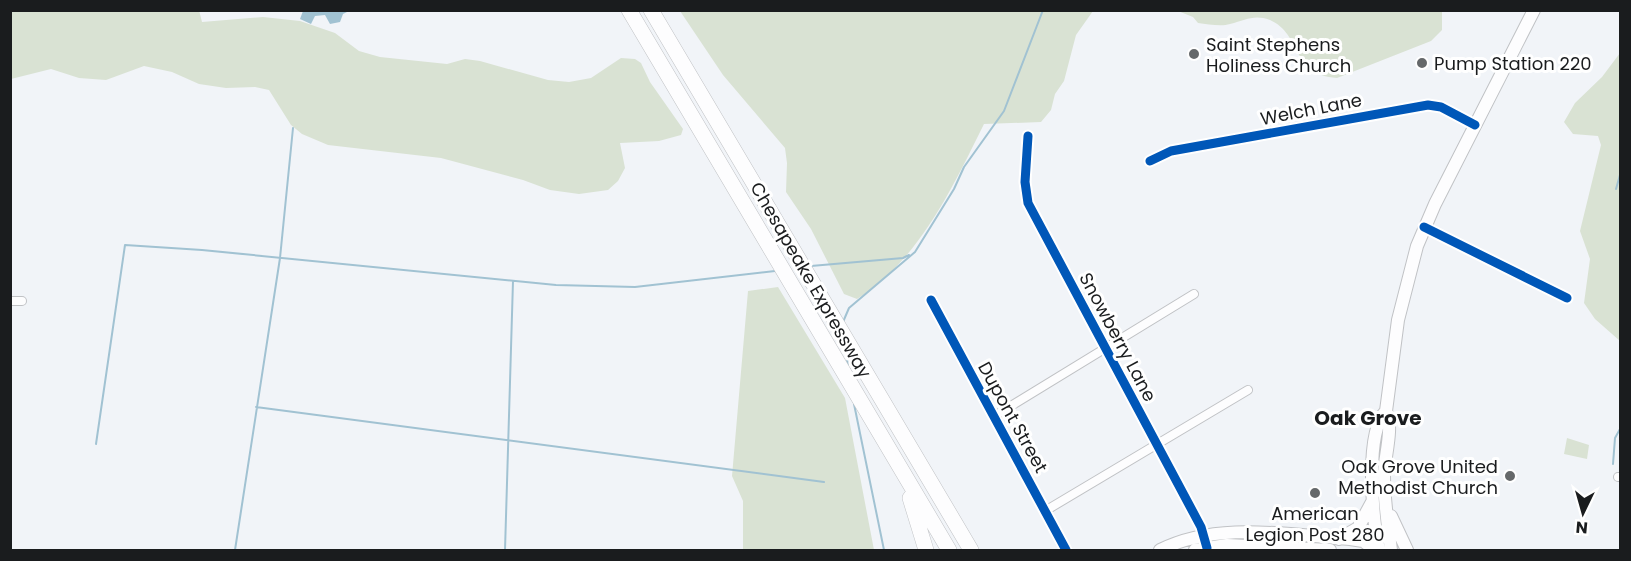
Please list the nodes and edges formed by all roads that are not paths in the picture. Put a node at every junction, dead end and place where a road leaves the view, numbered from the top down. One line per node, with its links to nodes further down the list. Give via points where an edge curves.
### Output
1 (629, 10): 15 (highway, Chesapeake Expressway)
2 (651, 10): 25 (highway, Chesapeake Expressway)
3 (1534, 10): 4 (main road)
4 (1475, 125): 6 (street, Welch Lane, via 1441,107 1428,105 1179,150); 7 (main road)
5 (1028, 136): 13 (street, Snowberry Lane, via 1028,203)
6 (1150, 160)
7 (1424, 227): 9 (street); 18 (main road, via 1403,295 1386,411 1389,418)
8 (1194, 294): 13 (street)
9 (1567, 298)
10 (931, 300): 16 (street, Dupont Street)
11 (10, 301): 12 (street)
12 (22, 301)
13 (1105, 348): 16 (street); 17 (street, Snowberry Lane)
14 (1248, 390): 17 (street)
15 (855, 392): 23 (highway, via 907,492); 24 (highway, Chesapeake Expressway)
16 (993, 417): 19 (street, Dupont Street)
17 (1156, 444): 19 (street); 20 (street, Snowberry Lane)
18 (1379, 500): 21 (main road, via 1358,528); 29 (main road); 30 (main road); 31 (main road)
19 (1045, 511): 26 (street, Dupont Street)
20 (1204, 535): 21 (main road, via 1239,532); 22 (street, Snowberry Lane); 27 (main road)
21 (1339, 539): 29 (main road, via 1363,541)
22 (1201, 549): 28 (main road, via 1227,545)
23 (926, 550)
24 (949, 550)
25 (971, 550)
26 (1066, 550)
27 (1160, 550)
28 (1330, 550)
29 (1377, 550)
30 (1391, 550)
31 (1407, 550)

